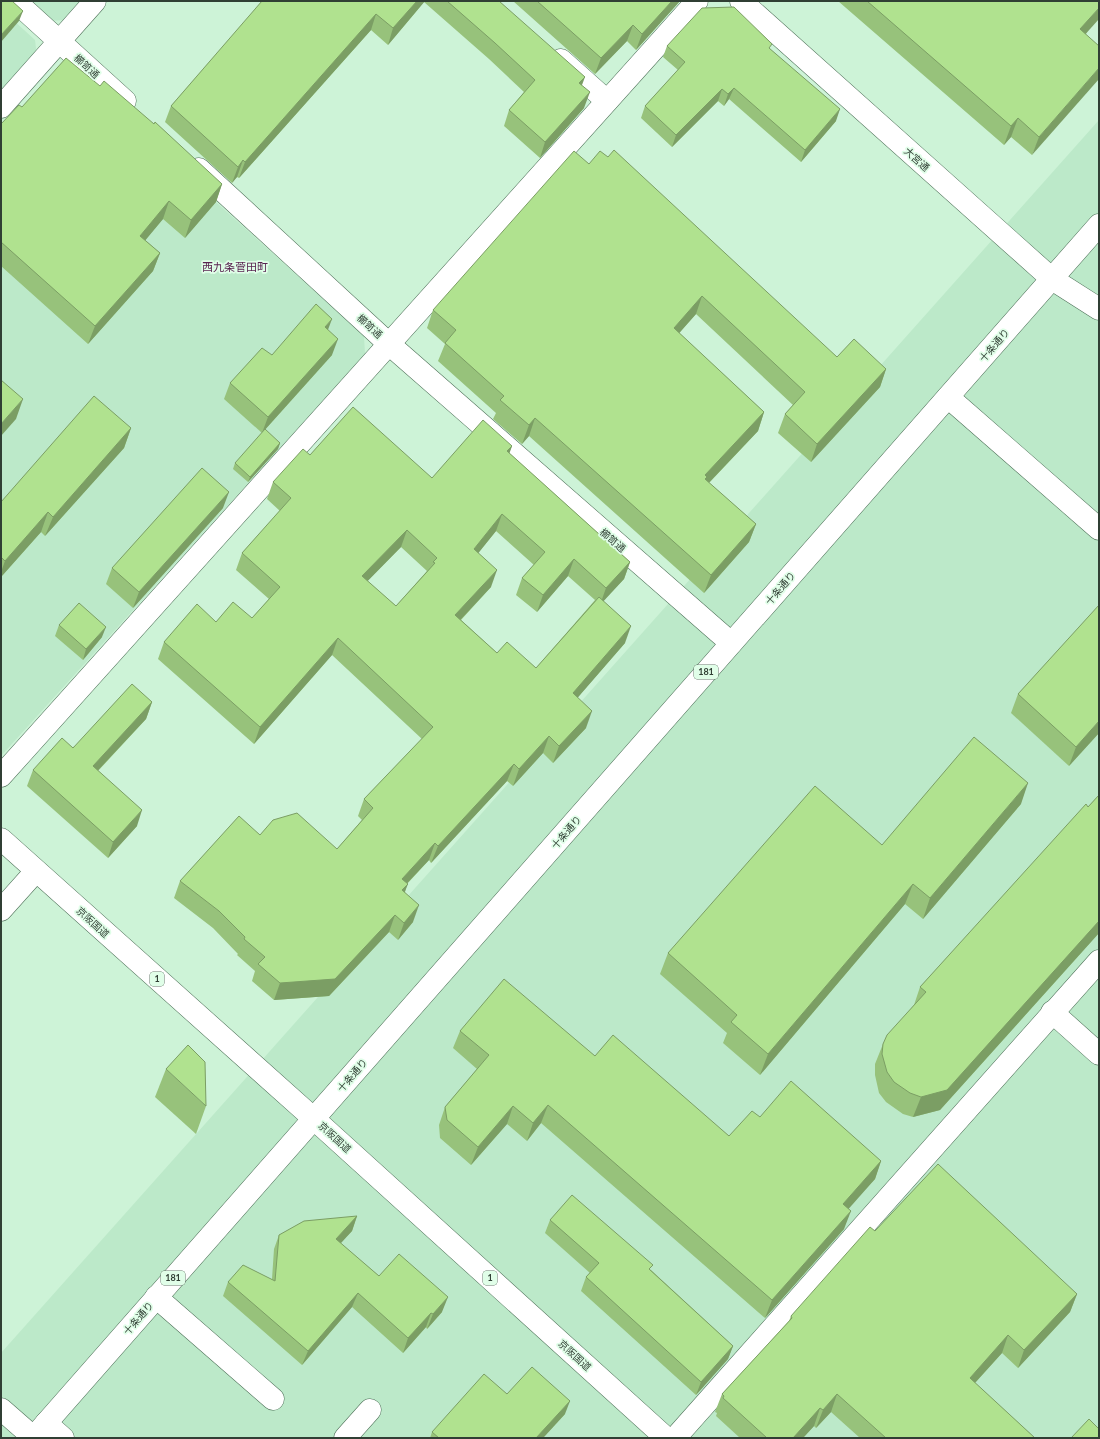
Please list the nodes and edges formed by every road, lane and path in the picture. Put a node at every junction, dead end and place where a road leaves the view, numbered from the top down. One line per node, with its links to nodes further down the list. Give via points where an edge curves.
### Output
1 (15, 1): 5 (main road, 櫛笥通)
2 (95, 1): 5 (main road)
3 (697, 1): 7 (main road)
4 (741, 1): 12 (main road, 大宮通)
5 (60, 41): 8 (main road); 9 (main road, 櫛笥通)
6 (548, 48): 7 (main road)
7 (608, 101): 14 (main road)
8 (1, 108)
9 (142, 117)
10 (183, 155): 14 (main road, 櫛笥通)
11 (1099, 225): 12 (main road, 十条通り / 181)
12 (1052, 279): 13 (main road, 大宮通); 15 (main road, 十条通り / 181)
13 (1099, 309)
14 (389, 344): 17 (main road, 櫛笥通); 18 (main road)
15 (948, 397): 16 (main road); 17 (main road, 十条通り / 181)
16 (1099, 529)
17 (731, 643): 25 (main road, 十条通り / 181)
18 (1, 776)
19 (1, 839): 20 (main road, 京阪国道 / 1)
20 (36, 871): 21 (main road); 25 (main road, 京阪国道 / 1)
21 (1, 910)
22 (1099, 961): 23 (main road)
23 (1052, 1012): 24 (main road); 31 (main road)
24 (1099, 1054)
25 (313, 1118): 26 (main road, 十条通り / 181); 31 (main road, 京阪国道 / 1)
26 (156, 1297): 27 (main road); 30 (main road, 十条通り / 181)
27 (273, 1399)
28 (1, 1409): 30 (main road)
29 (370, 1410): 33 (main road)
30 (37, 1433): 32 (main road)
31 (661, 1436)
32 (62, 1438)
33 (345, 1438)

